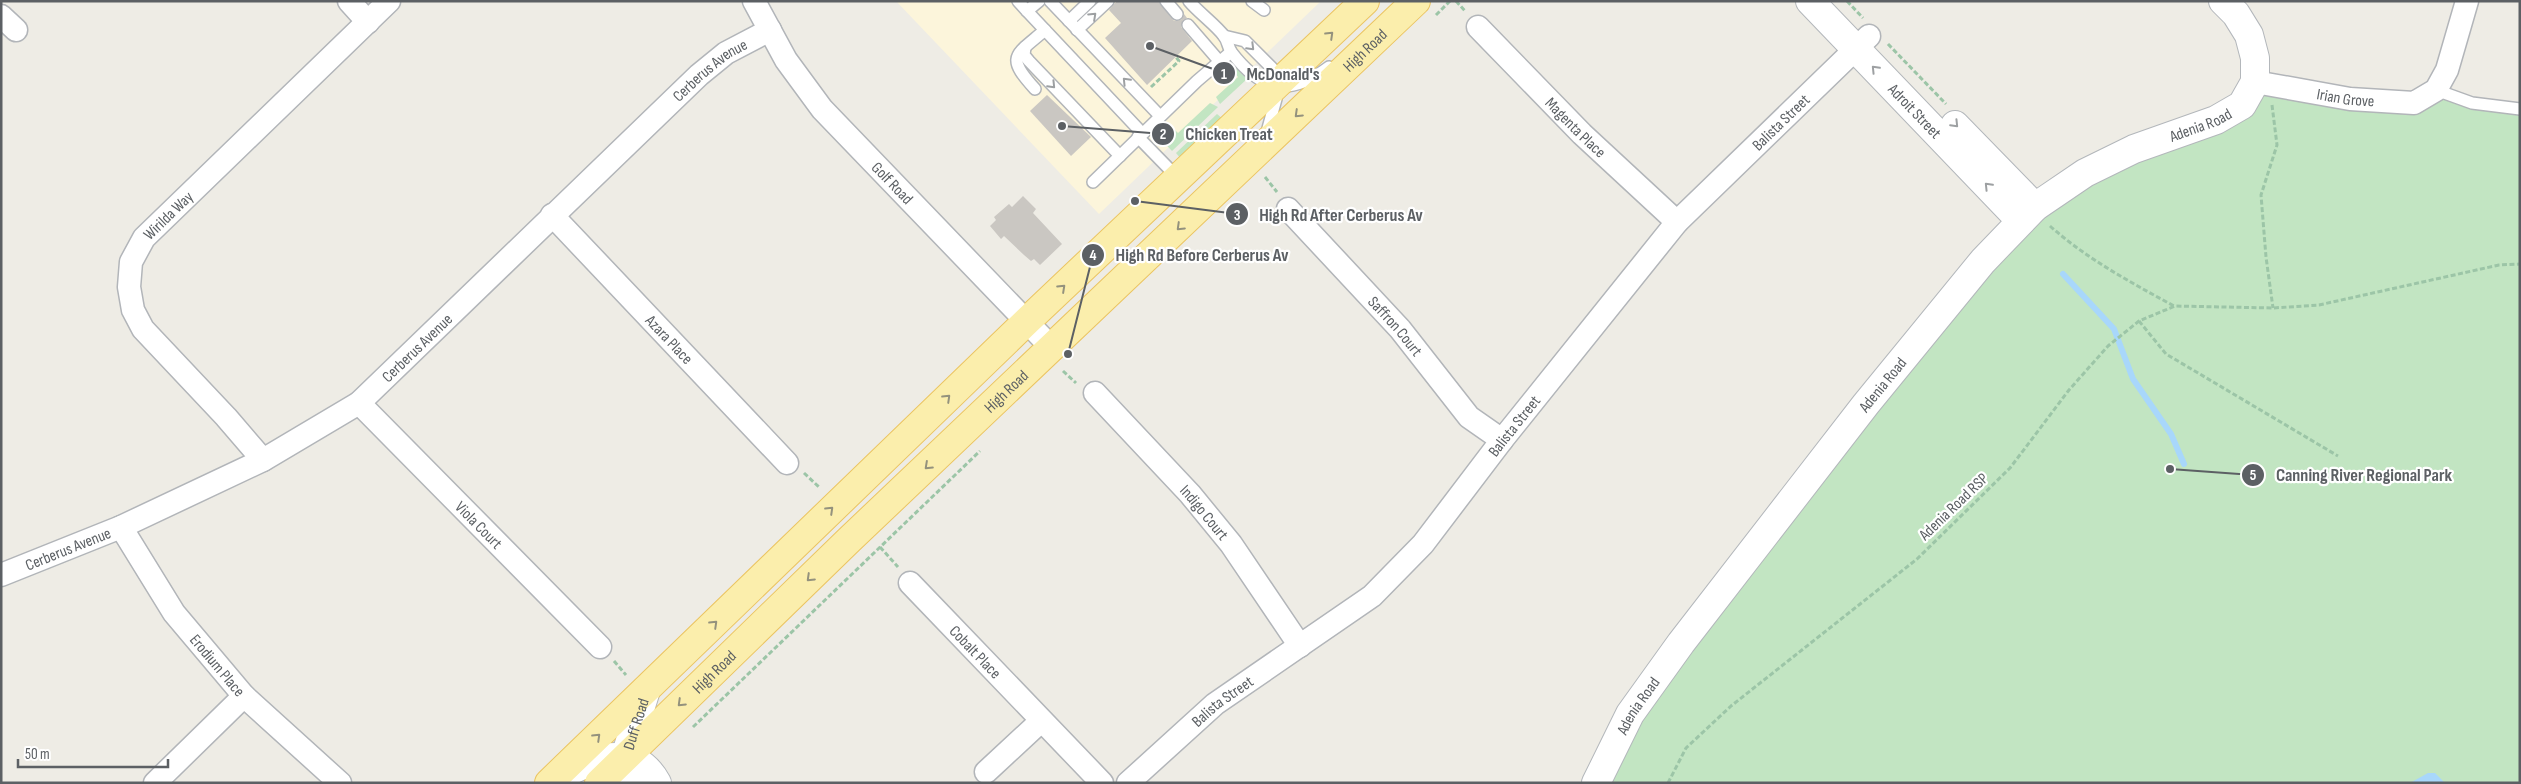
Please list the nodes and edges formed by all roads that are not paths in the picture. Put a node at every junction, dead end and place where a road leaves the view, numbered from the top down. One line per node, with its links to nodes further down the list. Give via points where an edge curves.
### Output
1 (349, 1): 22 (street)
2 (389, 1): 22 (street, Wirilda Way)
3 (754, 1): 24 (street, Golf Road)
4 (1018, 1): 19 (lane)
5 (1038, 1): 19 (lane)
6 (1050, 1): 21 (lane)
7 (1090, 1): 21 (lane)
8 (1108, 1): 26 (lane, one-way to 8)
9 (1166, 1): 20 (lane)
10 (1252, 1): 18 (lane)
11 (1364, 1): 34 (main road, High Road, one-way to 11)
12 (1416, 1): 27 (main road, High Road)
13 (1810, 1): 29 (street, Adroit Street)
14 (1836, 1): 29 (street, Adroit Street)
15 (2223, 1): 33 (street, via 2236,14 2248,35)
16 (2467, 1): 36 (street, via 2447,70)
17 (1198, 7): 28 (lane); 32 (lane, via 1190,27)
18 (1264, 10)
19 (1027, 12): 25 (lane)
20 (1177, 14)
21 (1069, 21): 26 (lane)
22 (368, 22): 53 (street, Wirilda Way, via 144,238 131,262 129,287 132,310 143,329)
23 (1478, 26): 47 (street, Magenta Place, via 1582,134)
24 (770, 30): 45 (street, Cerberus Avenue, via 726,54 699,75); 48 (street, Golf Road, via 786,60 822,108)
25 (1045, 30): 30 (lane); 39 (lane)
26 (1077, 30): 38 (lane, one-way to 26)
27 (1384, 32): 34 (lane, via 1346,54 1311,81 1290,87); 40 (main road, High Road, one-way to 40)
28 (1224, 36): 31 (lane); 34 (lane, one-way to 34, via 1245,41 1272,68)
29 (1869, 37): 46 (street, Adroit Street); 47 (street, Balista Street)
30 (1025, 47): 35 (lane, via 1016,63); 41 (lane, one-way to 41, via 1024,55 1029,61)
31 (1231, 52): 32 (lane); 34 (lane, via 1259,80)
32 (1220, 62): 38 (lane)
33 (2262, 84): 36 (street, Irian Grove, via 2350,100 2414,103); 46 (street, Adenia Road, via 2242,105 2216,120 2134,149 2085,173)
34 (1276, 86): 40 (lane, via 1273,115); 42 (main road, High Road)
35 (1035, 89)
36 (2436, 90): 37 (lane, via 2472,103)
37 (2520, 109)
38 (1160, 116): 39 (lane)
39 (1140, 135): 41 (lane); 42 (lane)
40 (1260, 150): 49 (main road, High Road, one-way to 49)
41 (1120, 156): 43 (lane)
42 (1179, 179): 48 (main road, High Road, one-way to 42)
43 (1093, 182)
44 (1288, 209): 52 (street, Saffron Court, via 1400,329 1469,417)
45 (552, 216): 51 (street, Cerberus Avenue); 54 (street, Azara Place)
46 (2034, 217): 73 (street, Adenia Road, via 1983,262 1866,404 1681,643 1630,714)
47 (1677, 222): 52 (street, Balista Street)
48 (1027, 321): 49 (street, Golf Road); 60 (main road, High Road, one-way to 48)
49 (1052, 348): 63 (main road, High Road, one-way to 63)
50 (1094, 393): 58 (street, Indigo Court, via 1190,494 1225,537)
51 (359, 403): 53 (street, Cerberus Avenue); 59 (street, Viola Court)
52 (1502, 440): 58 (street, Balista Street, via 1423,544 1372,596)
53 (263, 460): 55 (street, Cerberus Avenue)
54 (787, 463)
55 (121, 527): 56 (street, Cerberus Avenue); 61 (street, Erodium Place, via 174,613)
56 (1, 575)
57 (910, 583): 62 (street, Cobalt Place)
58 (1300, 646): 72 (street, Balista Street, via 1216,704)
59 (600, 647)
60 (646, 690): 63 (street, Duff Road); 65 (main road, High Road, one-way to 60)
61 (244, 696): 66 (street); 67 (street, Erodium Place)
62 (1041, 721): 64 (street); 71 (street, Cobalt Place)
63 (625, 757): 65 (street, Duff Road, via 609,757 582,764); 68 (main road, High Road); 69 (street, Duff Road); 70 (street, Duff Road, via 649,770)
64 (986, 772)
65 (550, 782)
66 (155, 783)
67 (340, 783)
68 (599, 783)
69 (633, 783)
70 (657, 783)
71 (1102, 783)
72 (1128, 783)
73 (1596, 783)

